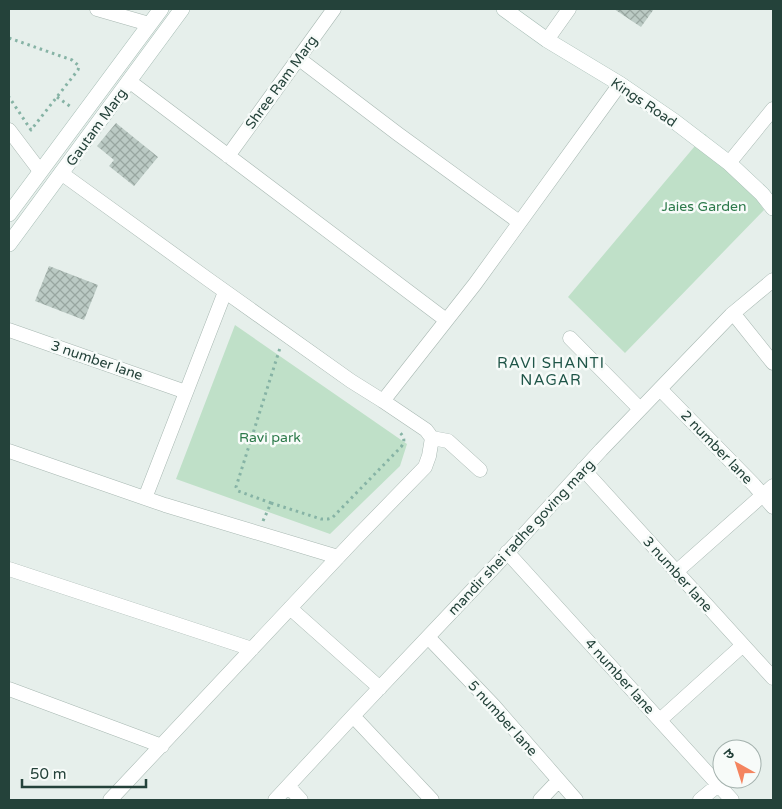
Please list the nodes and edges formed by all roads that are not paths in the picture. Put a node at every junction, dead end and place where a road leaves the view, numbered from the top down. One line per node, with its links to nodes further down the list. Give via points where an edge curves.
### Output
1 (97, 9): 7 (street)
2 (161, 9): 7 (street)
3 (182, 9): 10 (street, Gautam Marg)
4 (334, 9): 9 (street, Shree Ram Marg)
5 (504, 9): 8 (street, Kings Road)
6 (569, 9): 8 (street)
7 (149, 24): 16 (street)
8 (547, 40): 11 (street, Kings Road)
9 (298, 58): 14 (street, Shree Ram Marg); 20 (street)
10 (129, 81): 14 (street); 17 (street, Gautam Marg)
11 (620, 84): 15 (street, Kings Road); 20 (street)
12 (773, 109): 15 (street)
13 (9, 130): 16 (street)
14 (228, 156): 25 (street)
15 (729, 163): 18 (street, Kings Road)
16 (40, 171): 19 (street)
17 (62, 173): 21 (street, Gautam Marg); 23 (street)
18 (773, 208)
19 (9, 214)
20 (519, 222): 25 (street)
21 (9, 244)
22 (773, 280): 24 (street, mandir shei radhe goving marg)
23 (225, 292): 30 (street); 31 (street)
24 (733, 313): 28 (street); 29 (street, mandir shei radhe goving marg)
25 (446, 320): 31 (street)
26 (9, 330): 30 (street, 3 number lane)
27 (570, 338): 32 (street)
28 (773, 363)
29 (660, 389): 32 (street, mandir shei radhe goving marg); 37 (street, 2 number lane)
30 (186, 392): 38 (street)
31 (382, 401): 33 (street, via 426,430)
32 (640, 409): 35 (street, mandir shei radhe goving marg)
33 (432, 438): 36 (street, via 448,441); 41 (street, via 425,467)
34 (9, 451): 38 (street)
35 (583, 469): 40 (street, mandir shei radhe goving marg); 43 (street, 3 number lane)
36 (480, 470)
37 (768, 491): 39 (street, 2 number lane); 43 (street)
38 (146, 498): 41 (street)
39 (773, 507)
40 (507, 552): 45 (street, mandir shei radhe goving marg); 52 (street, 4 number lane)
41 (338, 557): 44 (street)
42 (9, 569): 47 (street)
43 (676, 572): 46 (street, 3 number lane)
44 (290, 608): 47 (street); 49 (street)
45 (428, 637): 49 (street, mandir shei radhe goving marg); 55 (street, 5 number lane, via 494,706)
46 (743, 645): 48 (street, 3 number lane); 52 (street)
47 (252, 649): 53 (street)
48 (773, 678)
49 (380, 688): 51 (street, mandir shei radhe goving marg)
50 (9, 689): 53 (street)
51 (353, 716): 56 (street, mandir shei radhe goving marg); 62 (street)
52 (660, 720): 54 (street, 4 number lane)
53 (162, 746): 59 (street)
54 (712, 778)
55 (558, 781): 63 (street); 64 (street, 5 number lane)
56 (288, 786): 60 (street, mandir shei radhe goving marg); 61 (street)
57 (713, 789): 65 (street)
58 (722, 789): 66 (street, 4 number lane)
59 (110, 800)
60 (275, 800)
61 (301, 800)
62 (432, 800)
63 (540, 800)
64 (576, 800)
65 (700, 800)
66 (732, 800)

